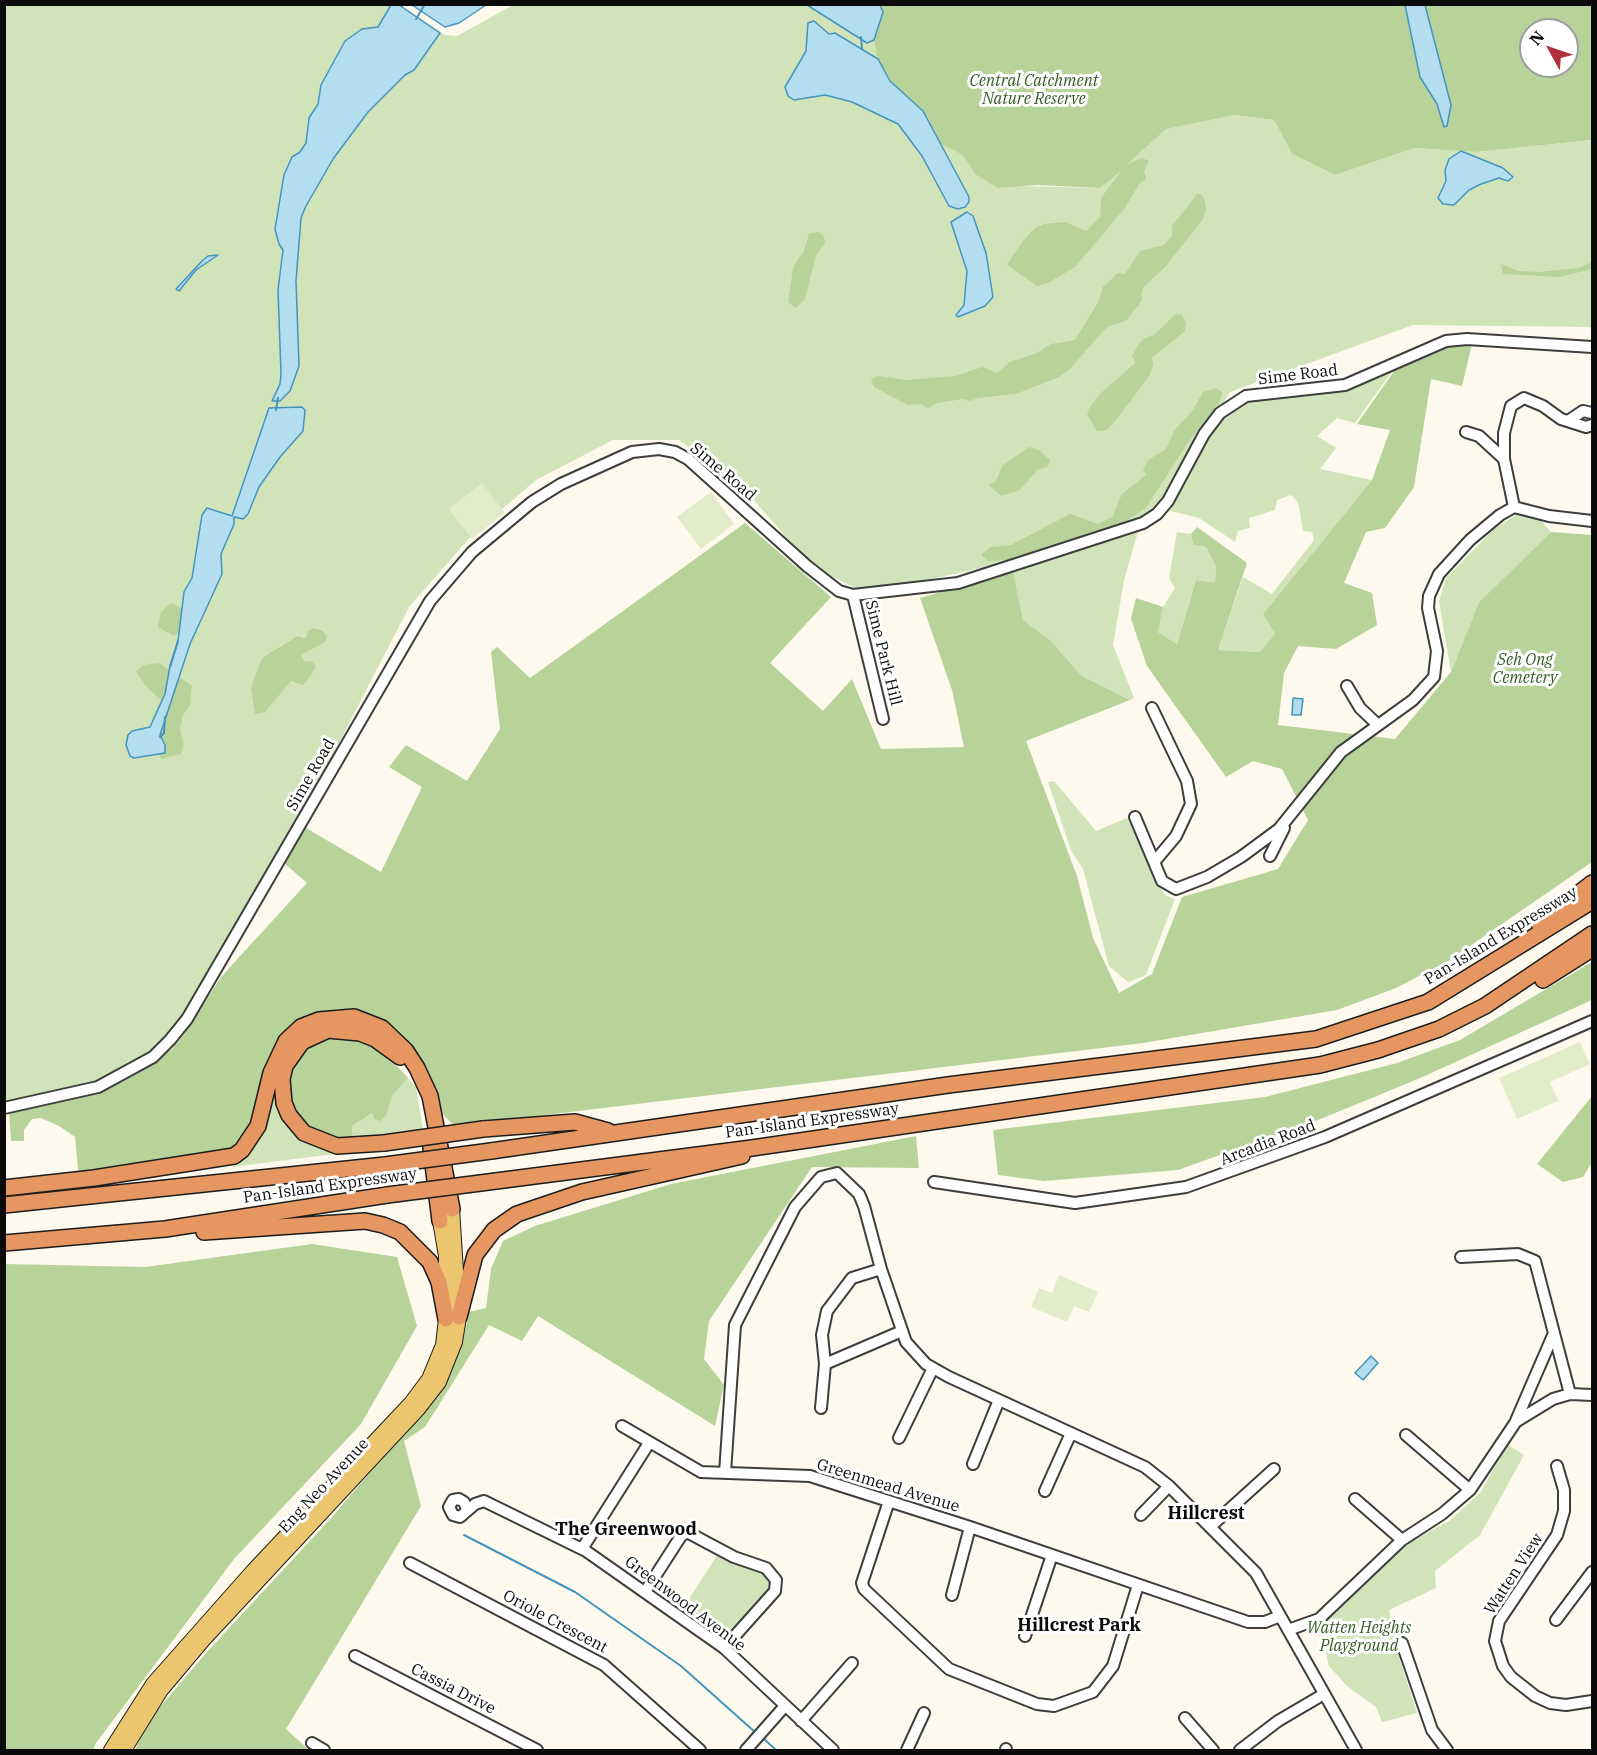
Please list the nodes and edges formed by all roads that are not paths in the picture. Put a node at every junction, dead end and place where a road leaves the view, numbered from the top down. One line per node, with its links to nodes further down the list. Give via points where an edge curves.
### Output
1 (1593, 346): 9 (street, Sime Road, via 1446,341 1346,385 1246,396 1220,413 1204,434 1168,501 1143,523 957,583)
2 (1593, 414): 3 (street, via 1583,411)
3 (1568, 421): 4 (street, via 1586,427); 6 (street, via 1532,400 1517,401 1508,412)
4 (1593, 425)
5 (1466, 432): 6 (street, via 1479,436)
6 (1504, 459): 7 (street)
7 (1514, 507): 8 (street); 13 (street, via 1482,529 1439,574 1428,608 1437,651 1434,677 1413,700)
8 (1593, 521)
9 (853, 595): 12 (street, Sime Park Hill); 25 (street, Sime Road, via 839,591 807,566 688,459 675,452 659,448 632,452 540,496 472,552 430,601 187,1019 170,1040 153,1057 98,1087)
10 (1347, 686): 13 (street, via 1360,708)
11 (1152, 708): 17 (street, via 1187,781 1191,804 1176,836)
12 (883, 719)
13 (1378, 725): 14 (street, via 1336,758)
14 (1291, 814): 16 (street); 17 (street, via 1265,841 1241,857 1176,889 1162,881)
15 (1135, 817): 17 (street)
16 (1270, 856)
17 (1155, 861)
18 (1593, 883): 21 (highway, via 1529,933)
19 (1593, 902): 21 (highway, Pan-Island Expressway)
20 (1593, 934): 23 (highway, Pan-Island Expressway)
21 (1517, 949): 26 (highway, Pan-Island Expressway, via 1428,1002 1316,1039 948,1084)
22 (1593, 949): 23 (highway, via 1524,992)
23 (1485, 1006): 27 (highway, Pan-Island Expressway, via 1439,1029 1320,1065)
24 (1593, 1021): 28 (street, Arcadia Road, via 1325,1137 1186,1187 1075,1203)
25 (4, 1108)
26 (613, 1132): 30 (highway, Pan-Island Expressway, bridge, via 385,1165); 32 (highway, bridge, via 575,1122 483,1129 384,1143 360,1146 325,1143 304,1133 292,1121 284,1103 285,1066 303,1042 328,1030 360,1034 389,1048 413,1072 426,1110)
27 (752, 1148): 33 (highway, Pan-Island Expressway, bridge, via 387,1195); 37 (highway, via 731,1160 582,1192 517,1214 494,1230 475,1255)
28 (934, 1182)
29 (4, 1188): 31 (highway, via 234,1156 258,1126 271,1073 286,1041 301,1027 319,1020 354,1017 382,1028 417,1068 430,1096)
30 (4, 1205)
31 (452, 1209): 32 (main road); 37 (main road, Eng Neo Avenue)
32 (440, 1221): 37 (main road, Eng Neo Avenue)
33 (165, 1229): 34 (highway, Pan-Island Expressway); 37 (highway, via 200,1232 365,1221 383,1225 400,1232 430,1262)
34 (4, 1243)
35 (1461, 1257): 39 (street, via 1518,1254 1535,1262)
36 (881, 1269): 38 (street); 40 (street, via 852,1278 827,1311 822,1335); 55 (street, via 859,1194 833,1172 814,1182 795,1207 735,1325)
37 (453, 1318): 88 (main road, Eng Neo Avenue, via 429,1379 411,1403 153,1684); 89 (main road, Eng Neo Avenue, via 455,1342 439,1382 161,1690)
38 (902, 1331): 40 (street); 41 (street, via 906,1342)
39 (1554, 1333): 42 (street); 46 (street)
40 (825, 1364): 45 (street)
41 (933, 1368): 44 (street); 50 (street)
42 (1570, 1394): 43 (street); 46 (street, via 1546,1402)
43 (1593, 1395)
44 (999, 1400): 48 (street); 52 (street)
45 (821, 1408)
46 (1515, 1423): 57 (street)
47 (622, 1426): 51 (street, Greenmead Avenue)
48 (1071, 1433): 56 (street, via 1145,1467); 58 (street)
49 (1406, 1435): 57 (street)
50 (899, 1438)
51 (649, 1443): 55 (street, Greenmead Avenue, via 694,1470); 66 (street)
52 (973, 1464)
53 (1557, 1466): 82 (street, Watten View, via 1564,1490 1564,1511 1557,1535 1499,1621 1495,1641 1511,1677 1535,1696 1566,1705)
54 (1274, 1469): 64 (street)
55 (725, 1473): 60 (street, Greenmead Avenue, via 810,1476)
56 (1169, 1486): 62 (street); 64 (street)
57 (1470, 1490): 65 (street)
58 (1045, 1491)
59 (1355, 1499): 65 (street)
60 (889, 1501): 63 (street, Greenmead Avenue); 70 (street, via 862,1583 864,1589 949,1669 1036,1704 1054,1706 1093,1692 1113,1666)
61 (467, 1509): 66 (street, Greenwood Avenue, via 484,1501)
62 (1141, 1515)
63 (970, 1527): 67 (street, Greenmead Avenue); 72 (street, Greenmead Avenue)
64 (1211, 1527): 73 (street, via 1249,1564)
65 (1402, 1540): 75 (street, via 1319,1619)
66 (582, 1549): 71 (street, Greenwood Avenue)
67 (1052, 1555): 70 (street, Greenmead Avenue); 76 (street)
68 (410, 1563): 92 (street, Oriole Crescent, via 604,1665)
69 (1593, 1572): 74 (street)
70 (1138, 1586): 73 (street, Greenmead Avenue, via 1248,1622 1265,1622)
71 (645, 1592): 78 (street, Greenwood Avenue); 78 (street, via 687,1532 734,1557 766,1568 776,1580 775,1591)
72 (952, 1595)
73 (1280, 1616): 75 (street)
74 (1556, 1620)
75 (1288, 1630): 81 (street)
76 (1025, 1636)
77 (1402, 1643): 99 (street, via 1432,1730)
78 (724, 1648): 83 (street, Greenwood Avenue)
79 (355, 1656): 91 (street, Cassia Drive)
80 (852, 1663): 86 (street)
81 (1324, 1694): 97 (street); 98 (street)
82 (1593, 1701)
83 (784, 1707): 86 (street, Greenwood Avenue); 93 (street)
84 (924, 1713): 95 (street)
85 (1185, 1718): 96 (street)
86 (801, 1721): 94 (street, Greenwood Avenue)
87 (312, 1743): 90 (street)
88 (111, 1750)
89 (124, 1750)
90 (324, 1750)
91 (537, 1750)
92 (700, 1750)
93 (746, 1750)
94 (833, 1750)
95 (907, 1750)
96 (1213, 1750)
97 (1239, 1750)
98 (1356, 1750)
99 (1447, 1750)

